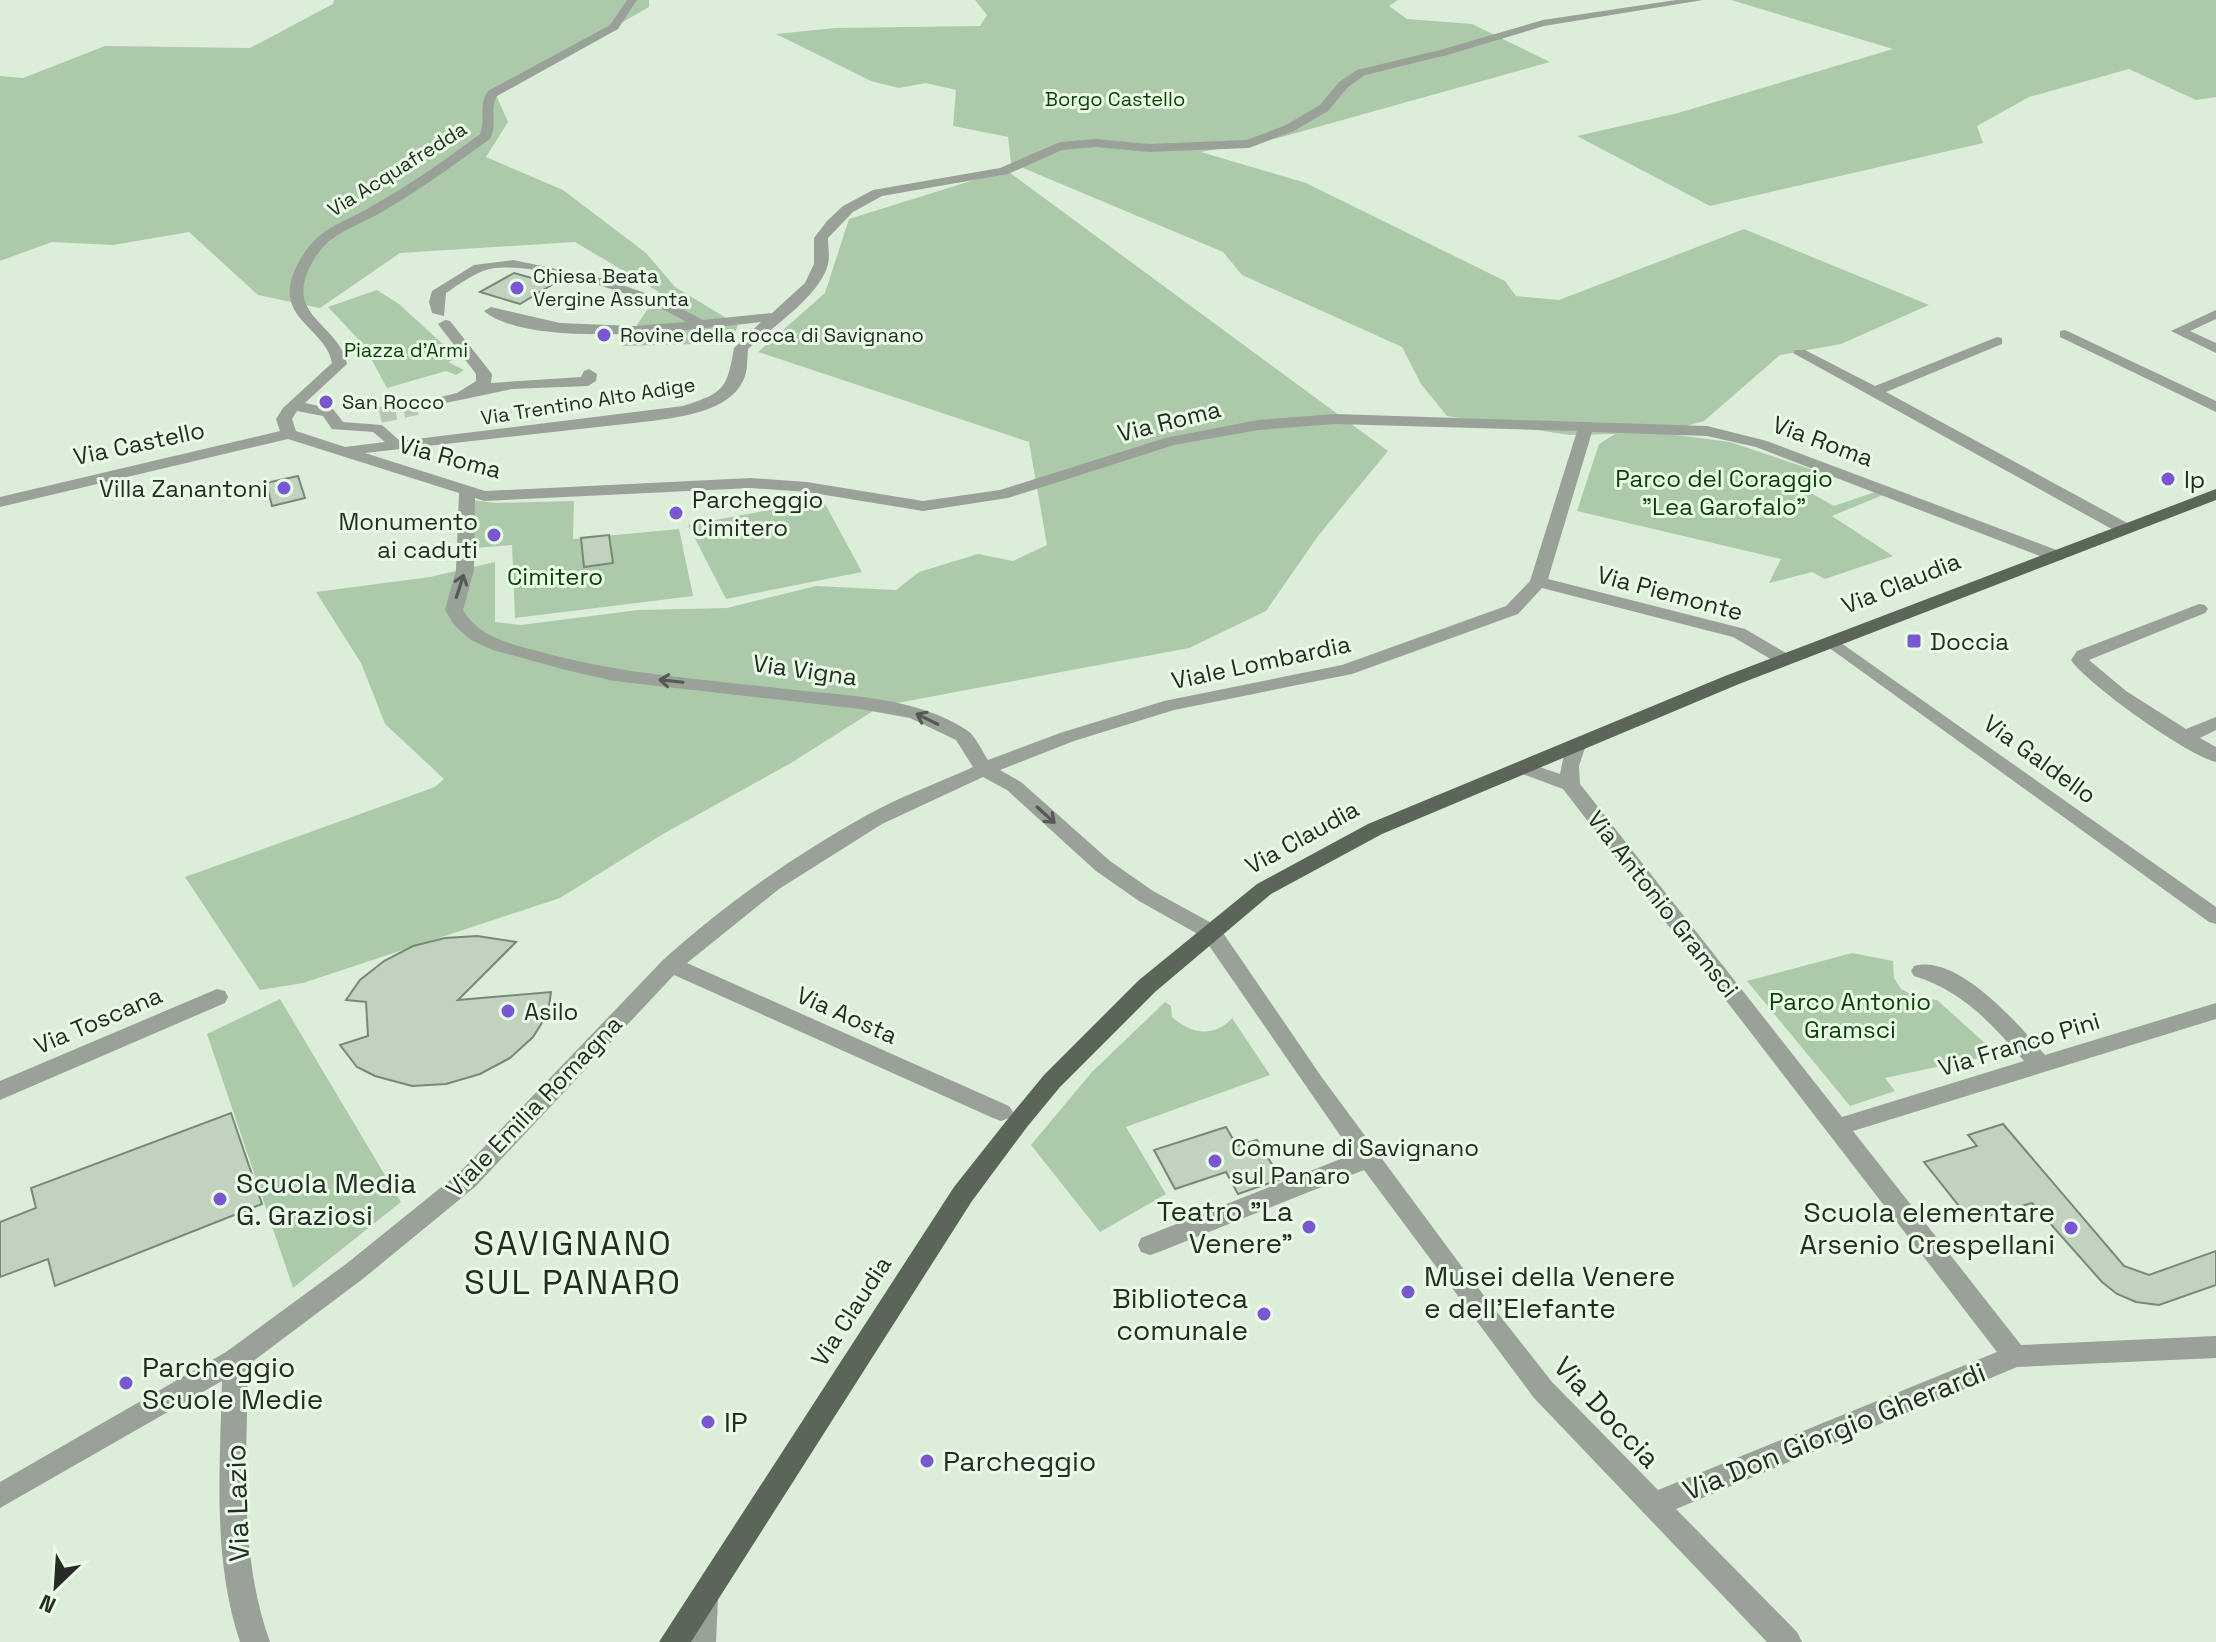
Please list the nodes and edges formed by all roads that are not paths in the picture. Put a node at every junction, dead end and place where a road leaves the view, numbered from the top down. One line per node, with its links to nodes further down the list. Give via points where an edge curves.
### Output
1 (632, 0): 14 (street, Via Acquafredda, via 614,27 492,94 486,136 317,246 297,298 334,345 340,364)
2 (1698, 0): 5 (street, Via Trentino Alto Adige, via 1543,23 1361,72 1324,108 1249,144 1060,146 1003,171 878,193 832,224 821,238 821,264 811,285)
3 (491, 311): 6 (street, via 596,330)
4 (2216, 314): 9 (street, via 2178,331)
5 (780, 316): 6 (street); 21 (street, Via Trentino Alto Adige, via 741,348 739,377 732,387 706,403 507,437)
6 (699, 324): 12 (street, via 645,299 521,263 480,267 439,291 436,302 442,319 484,374)
7 (2065, 334): 16 (street)
8 (1997, 341): 13 (street)
9 (2216, 349)
10 (1800, 353): 13 (street)
11 (589, 374): 12 (street, via 588,381)
12 (475, 390): 15 (street)
13 (1874, 392): 26 (street)
14 (294, 406): 18 (street, via 328,412); 20 (street, via 284,419)
15 (417, 407)
16 (2216, 407)
17 (380, 415): 18 (street)
18 (338, 426): 21 (street, via 379,427)
19 (1586, 427): 23 (street, Via Roma, via 1335,419 1258,425 1171,441 1002,495 923,506 751,483 506,497); 27 (street, Via Roma, via 1707,431 1761,444); 28 (street)
20 (289, 434): 22 (street, Via Roma); 25 (street, Via Castello)
21 (396, 446): 22 (street, Via Trentino Alto Adige)
22 (335, 449): 23 (street, Via Roma)
23 (467, 492): 37 (street, Via Vigna, one-way to 23, via 963,736 915,713 751,688 614,675 499,646 461,622 454,610 465,570)
24 (2216, 494): 26 (main road, Via Claudia)
25 (0, 502)
26 (2125, 529): 27 (main road, Via Claudia)
27 (2056, 556): 30 (main road, Via Claudia)
28 (1538, 582): 31 (street, Via Piemonte, via 1739,633); 37 (street, Viale Lombardia, via 1512,610 1346,670 1171,705)
29 (2199, 609): 33 (street, via 2080,660 2101,681)
30 (1834, 643): 31 (main road, Via Claudia); 39 (street, Via Galdello)
31 (1785, 660): 34 (main road, Via Claudia)
32 (2216, 723): 33 (street)
33 (2186, 737): 35 (street)
34 (1576, 745): 36 (main road, Via Claudia); 38 (street)
35 (2216, 756)
36 (1522, 767): 38 (street); 40 (main road, Via Claudia, via 1375,829 1264,889)
37 (984, 769): 40 (street, Via Vigna, one-way to 40, via 1014,786 1103,866); 41 (street, Viale Emilia Romagna, via 875,819 772,884)
38 (1570, 785): 48 (street, Via Antonio Gramsci)
39 (2216, 917)
40 (1211, 932): 49 (street, Via Doccia); 56 (main road, Via Claudia, via 1147,986 1052,1081 997,1149)
41 (671, 965): 47 (street, Via Aosta); 53 (street, Viale Emilia Romagna, via 468,1179)
42 (1922, 971): 45 (street, via 1978,998)
43 (217, 997): 46 (street, Via Toscana)
44 (2216, 1011): 45 (street, Via Franco Pini)
45 (2040, 1064): 48 (street, Via Franco Pini)
46 (0, 1091)
47 (1001, 1112)
48 (1837, 1127): 52 (street, Via Antonio Gramsci)
49 (1368, 1158): 50 (street); 55 (street, Via Doccia, via 1543,1390)
50 (1150, 1245)
51 (2216, 1347): 52 (street)
52 (2015, 1356): 55 (street, Via Don Giorgio Gherardi)
53 (235, 1360): 54 (street, Viale Emilia Romagna); 57 (street, Via Lazio, via 236,1536 243,1616)
54 (0, 1496)
55 (1654, 1505): 60 (street, Via Doccia)
56 (705, 1594): 58 (main road, Via Claudia); 59 (street)
57 (255, 1642)
58 (674, 1642)
59 (701, 1642)
60 (1787, 1642)

